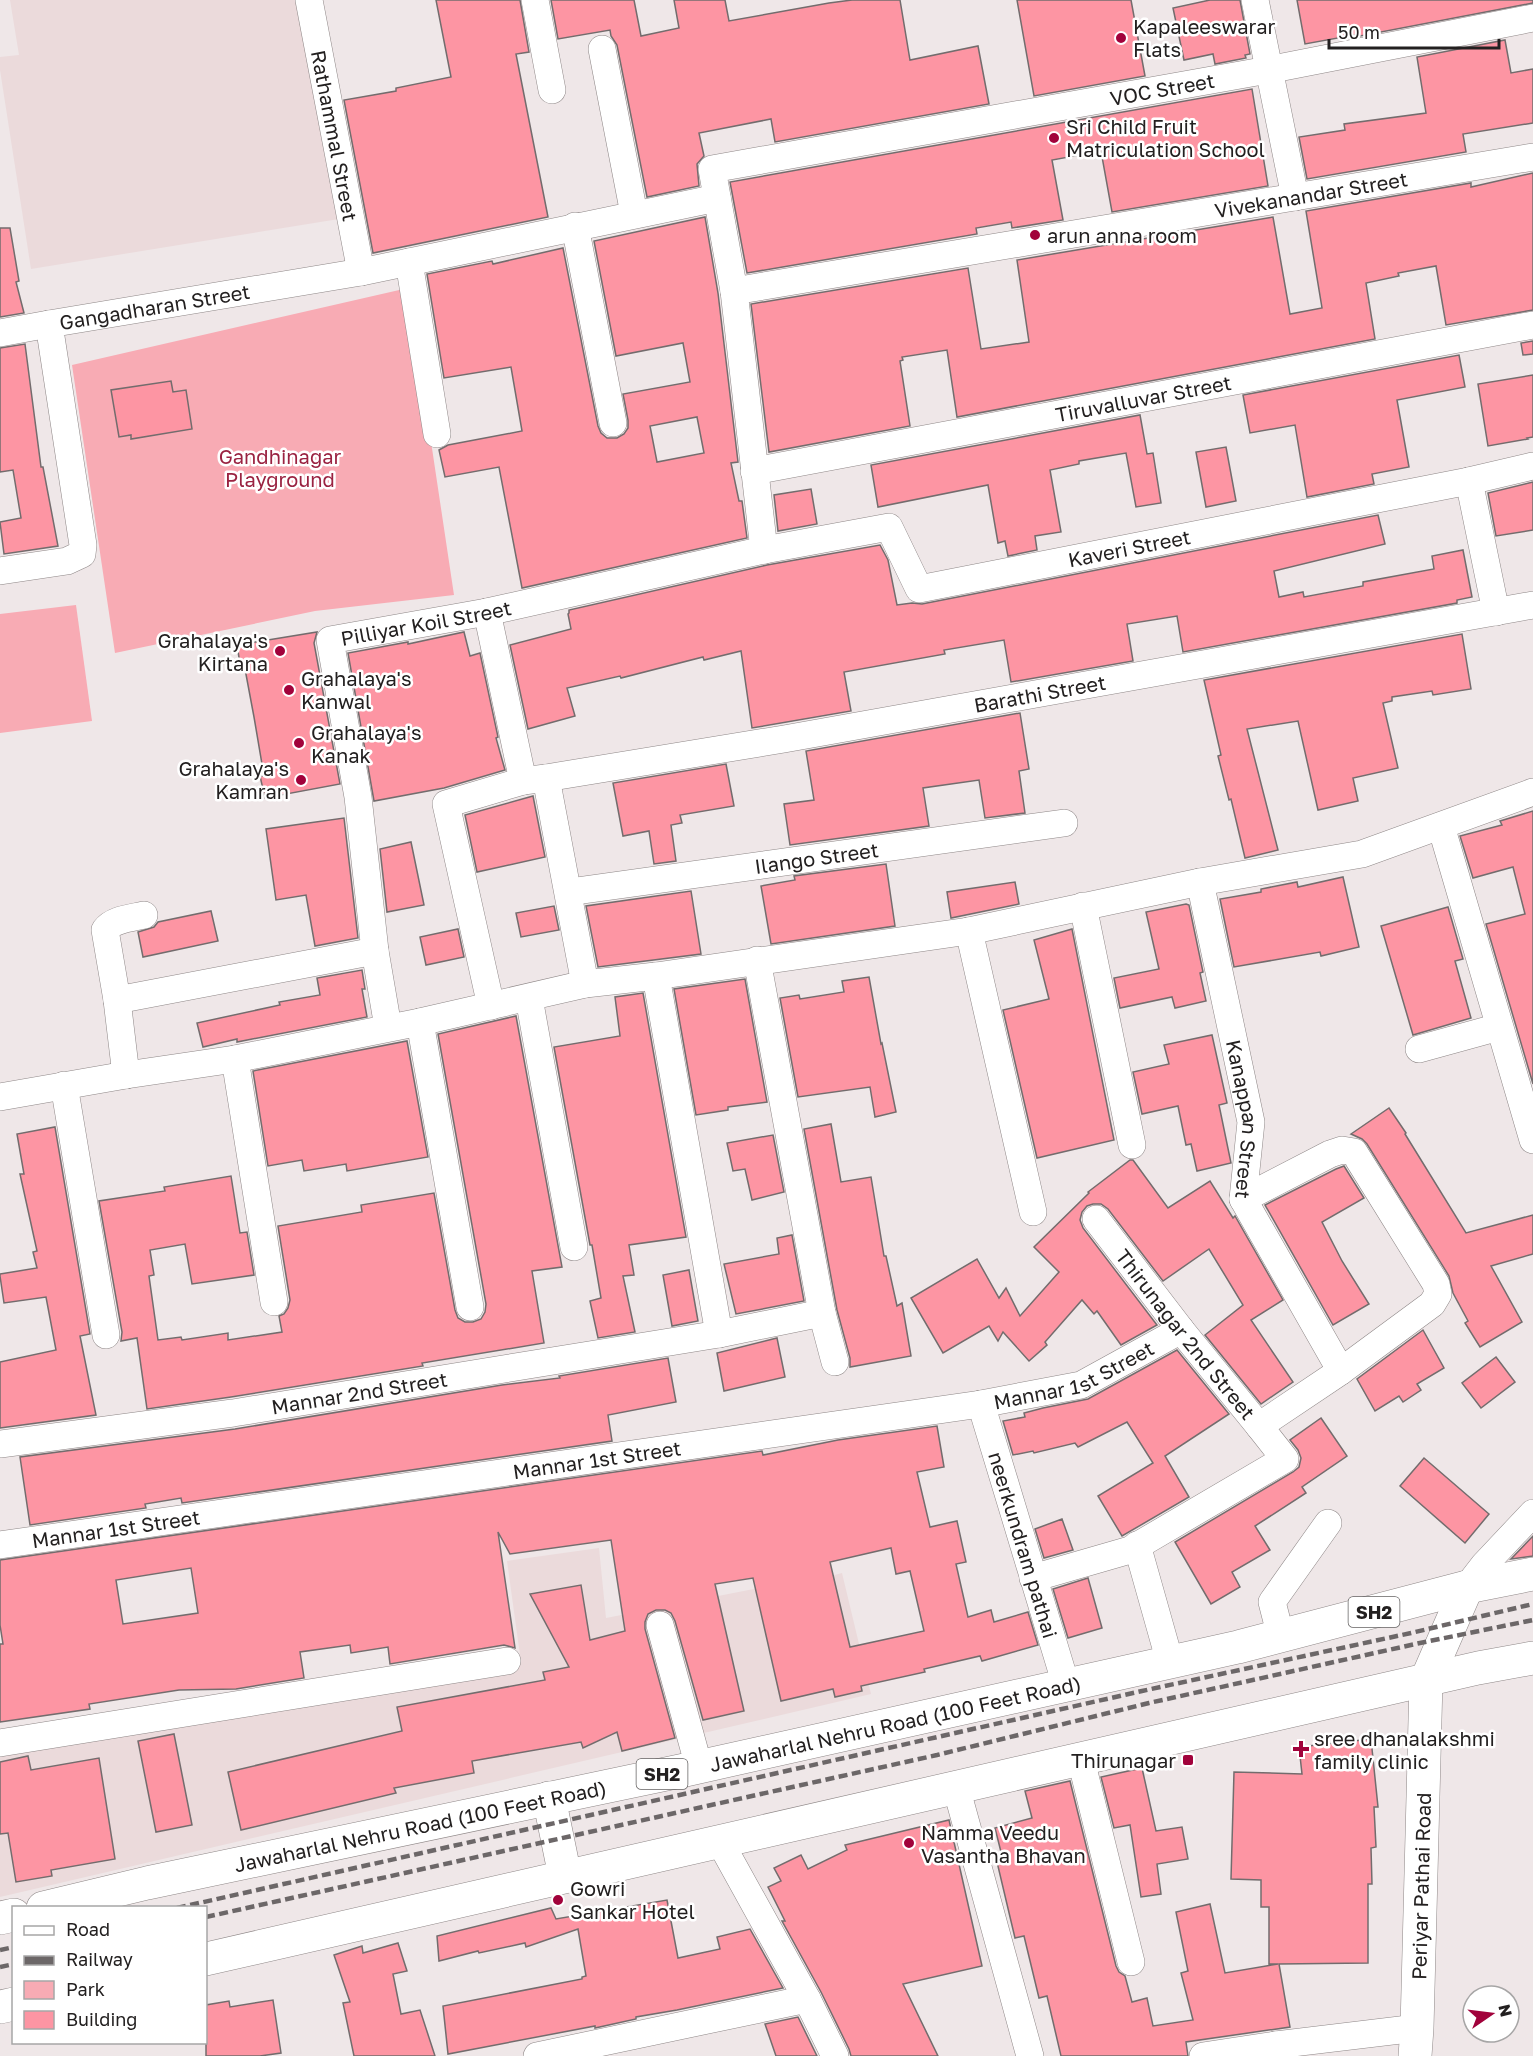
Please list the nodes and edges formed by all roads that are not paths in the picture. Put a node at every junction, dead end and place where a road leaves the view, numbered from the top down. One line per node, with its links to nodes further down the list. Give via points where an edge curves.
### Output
1 (309, 0): 14 (street, Rathammal Street)
2 (535, 0): 7 (street)
3 (1255, 0): 6 (street)
4 (1533, 18): 6 (street, VOC Street)
5 (602, 49): 11 (street)
6 (1268, 70): 9 (street); 10 (street, VOC Street, via 712,169)
7 (552, 90)
8 (1533, 157): 9 (street, Vivekanandar Street)
9 (1295, 197): 15 (street, Vivekanandar Street)
10 (717, 198): 11 (street, Gangadharan Street); 15 (street)
11 (634, 214): 12 (street, Gangadharan Street)
12 (575, 226): 13 (street, Gangadharan Street); 19 (street)
13 (409, 262): 14 (street, Gangadharan Street); 20 (street)
14 (361, 272): 16 (street, Gangadharan Street)
15 (734, 291): 22 (street)
16 (49, 324): 18 (street); 25 (street, Gangadharan Street, via 82,554 68,561)
17 (1533, 325): 22 (street, Tiruvalluvar Street)
18 (0, 333)
19 (612, 423)
20 (437, 434)
21 (1533, 466): 23 (street, Kaveri Street)
22 (754, 471): 24 (street)
23 (1469, 481): 24 (street, Kaveri Street, via 919,589 889,527); 28 (street)
24 (764, 550): 27 (street, Pilliyar Koil Street)
25 (0, 571)
26 (1533, 605): 28 (street, Barathi Street)
27 (487, 612): 29 (street); 38 (street, Pilliyar Koil Street, via 330,640 358,797)
28 (1496, 612): 29 (street, Barathi Street)
29 (535, 780): 34 (street); 44 (street, Barathi Street, via 446,804)
30 (1533, 792): 32 (street)
31 (1064, 823): 34 (street, Ilango Street)
32 (1441, 826): 33 (street, via 1362,854); 47 (street)
33 (1200, 882): 35 (street); 55 (street, Kanappan Street, via 1251,1122)
34 (569, 892): 41 (street)
35 (1083, 906): 37 (street); 54 (street)
36 (144, 915): 43 (street, via 115,922 105,930)
37 (969, 931): 39 (street); 56 (street)
38 (375, 951): 43 (street); 46 (street, Pilliyar Koil Street)
39 (757, 960): 40 (street); 61 (street)
40 (656, 976): 41 (street); 63 (street)
41 (585, 984): 42 (street)
42 (529, 998): 44 (street); 58 (street)
43 (117, 1000): 50 (street)
44 (491, 1006): 45 (street)
45 (420, 1022): 46 (street); 60 (street)
46 (388, 1027): 49 (street)
47 (1500, 1027): 48 (street); 53 (street)
48 (1419, 1049)
49 (235, 1059): 50 (street); 59 (street)
50 (126, 1074): 51 (street)
51 (64, 1085): 52 (street); 64 (street)
52 (0, 1097)
53 (1533, 1140)
54 (1132, 1145)
55 (1243, 1199): 66 (street, Kanappan Street); 66 (street, Thirunagar 2nd Street, via 1330,1154 1354,1152 1436,1284 1438,1294 1432,1304)
56 (1033, 1212)
57 (1096, 1219): 62 (street, Thirunagar 2nd Street)
58 (574, 1247)
59 (274, 1302)
60 (470, 1307)
61 (822, 1313): 63 (street, Mannar 2nd Street); 65 (street)
62 (1181, 1330): 67 (street, Mannar 1st Street, via 1081,1385); 68 (street, Thirunagar 2nd Street)
63 (719, 1334): 69 (street, Mannar 2nd Street, via 233,1413)
64 (106, 1335)
65 (835, 1362)
66 (1341, 1371): 68 (street, Thirunagar 2nd Street)
67 (981, 1404): 72 (street, Mannar 1st Street); 75 (street, neerkundram pathai)
68 (1259, 1426): 73 (street, via 1285,1459)
69 (0, 1444)
70 (1533, 1513): 76 (street)
71 (1328, 1523): 78 (street, via 1272,1602)
72 (0, 1545)
73 (1137, 1545): 75 (street); 81 (street)
74 (1533, 1574): 76 (main road, Jawaharlal Nehru Road (100 Feet Road) / SH2)
75 (1033, 1578): 83 (street, neerkundram pathai)
76 (1467, 1587): 78 (main road, Jawaharlal Nehru Road (100 Feet Road) / SH2); 82 (main road)
77 (660, 1625): 86 (street)
78 (1281, 1637): 81 (main road, Jawaharlal Nehru Road (100 Feet Road) / SH2)
79 (1533, 1658): 82 (main road)
80 (507, 1661): 84 (street)
81 (1170, 1662): 83 (main road, Jawaharlal Nehru Road (100 Feet Road) / SH2)
82 (1426, 1681): 85 (main road); 95 (main road, Periyar Pathai Road)
83 (1066, 1685): 86 (main road, Jawaharlal Nehru Road (100 Feet Road) / SH2)
84 (0, 1743)
85 (1081, 1760): 87 (main road); 93 (street)
86 (699, 1767): 88 (main road, Jawaharlal Nehru Road (100 Feet Road) / SH2)
87 (956, 1787): 89 (main road); 100 (street)
88 (549, 1798): 90 (main road); 91 (main road, Jawaharlal Nehru Road (100 Feet Road) / SH2)
89 (719, 1840): 90 (main road); 94 (street)
90 (565, 1876): 92 (main road)
91 (51, 1906)
92 (207, 1959)
93 (1131, 1962)
94 (807, 1999): 96 (street); 99 (street)
95 (1416, 2042): 97 (street)
96 (592, 2050): 98 (street)
97 (1277, 2050): 101 (street)
98 (537, 2056)
99 (835, 2056)
100 (1030, 2056)
101 (1203, 2056)

